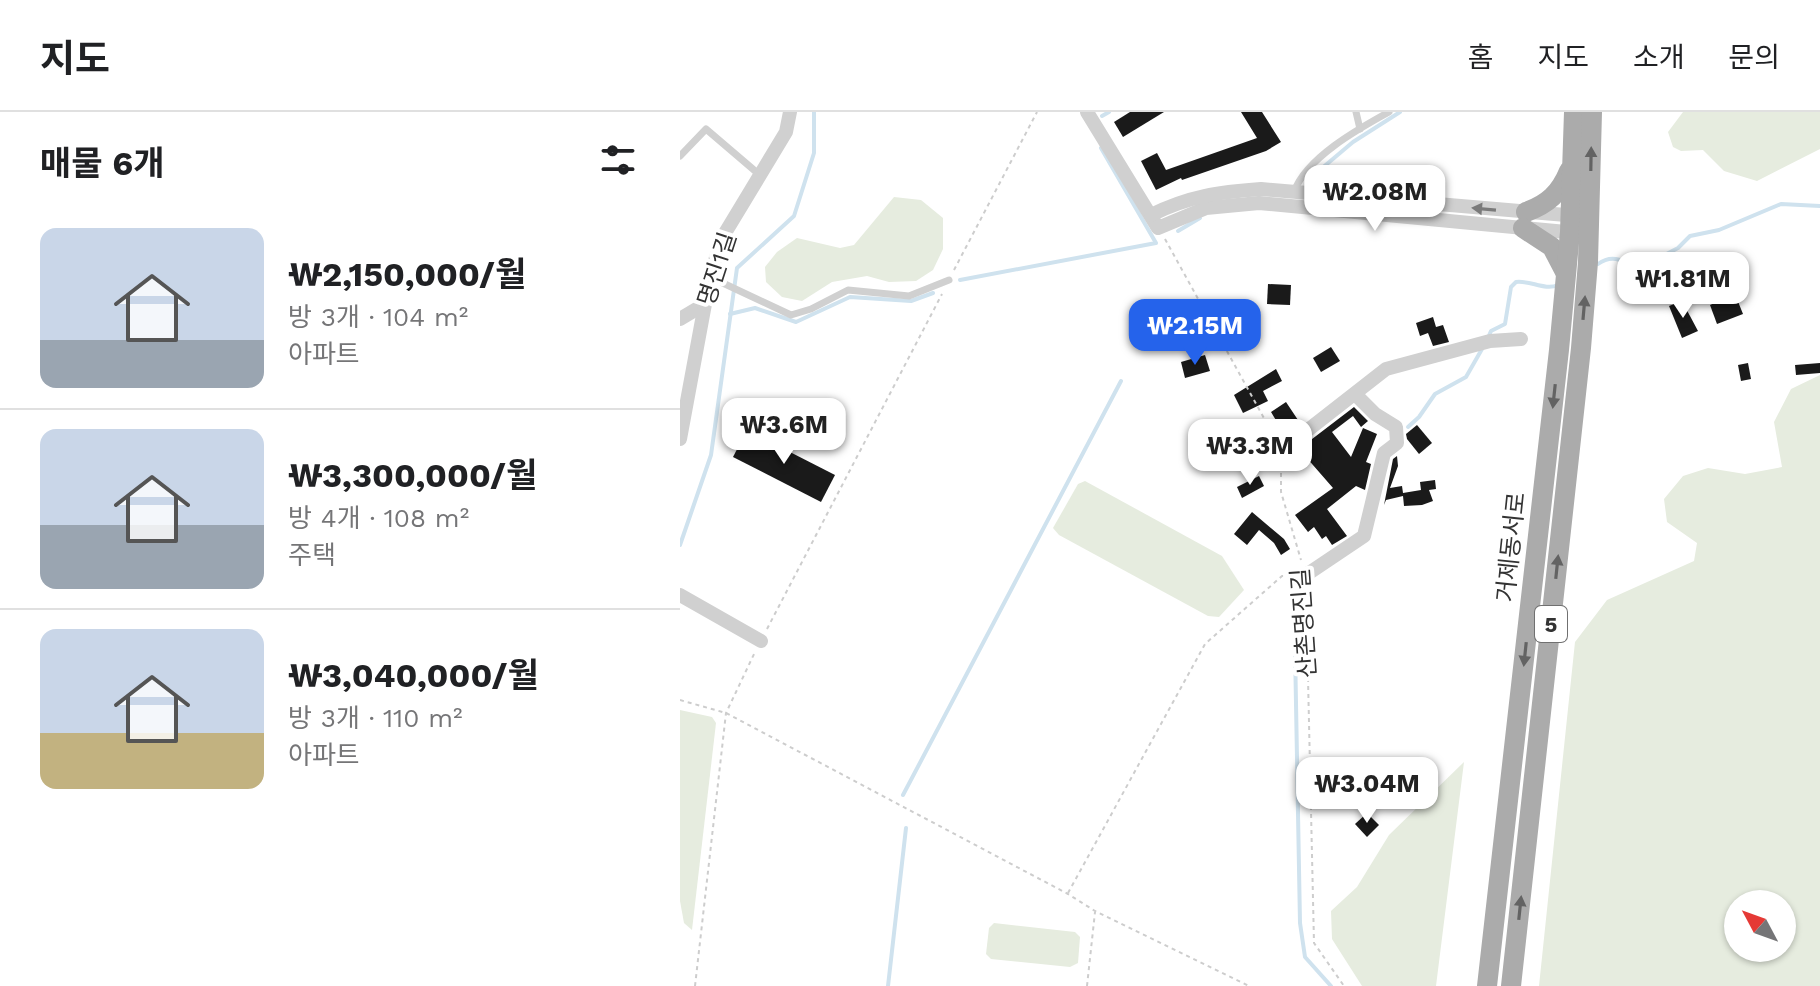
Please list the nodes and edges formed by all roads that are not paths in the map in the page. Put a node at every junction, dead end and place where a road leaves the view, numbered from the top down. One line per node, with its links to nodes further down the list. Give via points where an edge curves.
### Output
1 (790, 112): 10 (street, 명진1길, via 786,132)
2 (1087, 112): 11 (street)
3 (1356, 112): 7 (lane)
4 (1389, 112): 7 (lane)
5 (1574, 112): 9 (main road, 거제동서로 / 5)
6 (1592, 112): 16 (main road, 거제동서로 / 5, one-way to 6)
7 (1360, 129): 12 (lane, via 1305,170)
8 (680, 156): 10 (lane, via 706,129)
9 (1572, 164): 14 (main road, via 1555,196); 16 (main road, 거제동서로 / 5)
10 (761, 176): 18 (street, 명진1길, via 722,238)
11 (1136, 192): 13 (lane, via 1151,203); 15 (street)
12 (1293, 199): 13 (street, via 1261,189 1209,193); 14 (street); 15 (street, via 1206,208)
13 (1170, 206): 15 (street)
14 (1524, 220): 16 (street); 17 (main road, via 1552,247)
15 (1154, 222)
16 (1580, 224): 17 (main road, 거제동서로 / 5); 30 (main road, 거제동서로 / 5, one-way to 16, via 1581,348)
17 (1566, 276): 29 (main road, 거제동서로 / 5, one-way to 29)
18 (710, 277): 19 (lane, via 791,315 848,290 909,296); 20 (street, 명진1길)
19 (949, 280)
20 (705, 304): 21 (street); 24 (street, 명진1길)
21 (680, 319)
22 (1521, 339): 23 (street, via 1490,341 1386,369)
23 (1356, 395): 25 (street); 26 (street, via 1396,427 1397,443 1384,453 1364,536)
24 (680, 439)
25 (1281, 451)
26 (1306, 575)
27 (680, 595): 28 (street)
28 (761, 641)
29 (1487, 986)
30 (1511, 986)

